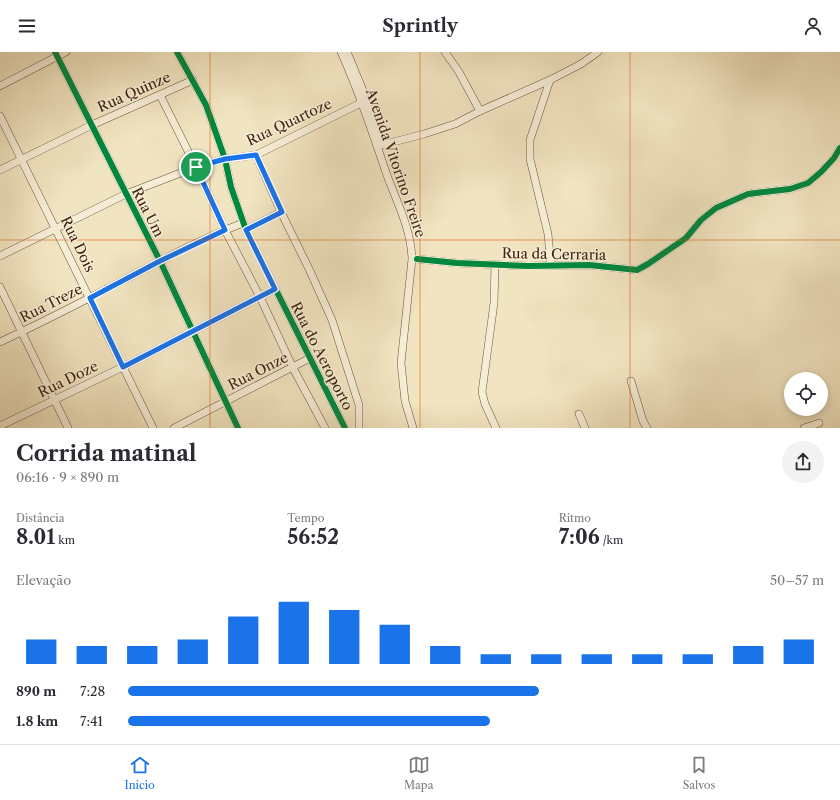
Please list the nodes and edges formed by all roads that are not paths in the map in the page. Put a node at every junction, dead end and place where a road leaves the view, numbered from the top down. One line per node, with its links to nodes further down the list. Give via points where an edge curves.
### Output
1 (66, 52): 7 (street)
2 (177, 52): 8 (street, Rua do Aeroporto)
3 (341, 52): 12 (street, Avenida Vitorino Freire)
4 (347, 52): 12 (street, Avenida Vitorino Freire)
5 (445, 52): 13 (street)
6 (598, 52): 9 (street)
7 (56, 54): 10 (street); 15 (street, Rua Um)
8 (193, 80): 11 (street, Rua Quinze); 19 (street, Rua do Aeroporto, via 206,105)
9 (550, 80): 13 (street); 32 (street, via 529,149 548,234)
10 (0, 86)
11 (160, 95): 15 (street, Rua Quinze); 21 (street)
12 (364, 101): 16 (street, Avenida Vitorino Freire); 18 (street, Rua Quartoze); 56 (street, Avenida Vitorino Freire, via 412,248 401,363 405,401)
13 (480, 111): 16 (street, via 440,130)
14 (0, 116): 20 (street, Rua Dois)
15 (92, 125): 20 (street, Rua Quinze); 23 (street, Rua Um)
16 (382, 145): 29 (street, Avenida Vitorino Freire, via 411,229)
17 (840, 148): 32 (street, Rua da Cerraria, via 834,158 808,183 790,189 748,194 716,208 701,220 686,238 637,270 605,266)
18 (256, 155): 19 (street, Rua Quartoze); 24 (street)
19 (225, 159): 21 (street, Rua Quartoze); 25 (street, Rua do Aeroporto)
20 (21, 160): 22 (street, Rua Quinze); 26 (street, Rua Dois)
21 (196, 167): 23 (street, Rua Quartoze); 27 (street)
22 (0, 170)
23 (126, 194): 26 (street, Rua Quartoze); 30 (street, Rua Um)
24 (282, 212): 25 (street, Rua Treze); 55 (street, via 332,320 359,405)
25 (244, 226): 27 (street, Rua Treze); 34 (street, Rua do Aeroporto)
26 (56, 229): 28 (street, Rua Quartoze); 36 (street, Rua Dois)
27 (225, 230): 30 (street, Rua Treze); 35 (street)
28 (0, 256)
29 (417, 259): 31 (street, Rua da Cerraria); 57 (street, Avenida Vitorino Freire, via 404,353 406,386)
30 (160, 261): 36 (street, Rua Treze); 37 (street, Rua Um)
31 (495, 265): 32 (street, Rua da Cerraria); 58 (street, via 494,303 482,392)
32 (551, 266)
33 (0, 287): 38 (street)
34 (275, 289): 35 (street, Rua Doze); 40 (street, Rua do Aeroporto)
35 (260, 297): 37 (street, Rua Doze); 42 (street)
36 (90, 298): 38 (street, Rua Treze); 41 (street, Rua Dois)
37 (193, 331): 41 (street, Rua Doze); 45 (street, Rua Um)
38 (22, 332): 39 (street, Rua Treze); 44 (street)
39 (0, 342)
40 (310, 358): 42 (street, Rua Onze); 49 (street, Rua do Aeroporto)
41 (123, 367): 44 (street, Rua Doze); 51 (street, Rua Dois)
42 (293, 368): 45 (street, Rua Onze); 54 (street)
43 (631, 380): 60 (street)
44 (55, 401): 48 (street, Rua Doze); 50 (street)
45 (226, 402): 52 (street, Rua Onze); 53 (street, Rua Um)
46 (580, 414): 59 (street)
47 (819, 424): 61 (street)
48 (0, 426)
49 (342, 427)
50 (68, 428)
51 (153, 428)
52 (174, 428)
53 (238, 428)
54 (325, 428)
55 (359, 428)
56 (413, 428)
57 (417, 428)
58 (496, 428)
59 (585, 428)
60 (647, 428)
61 (804, 428)

